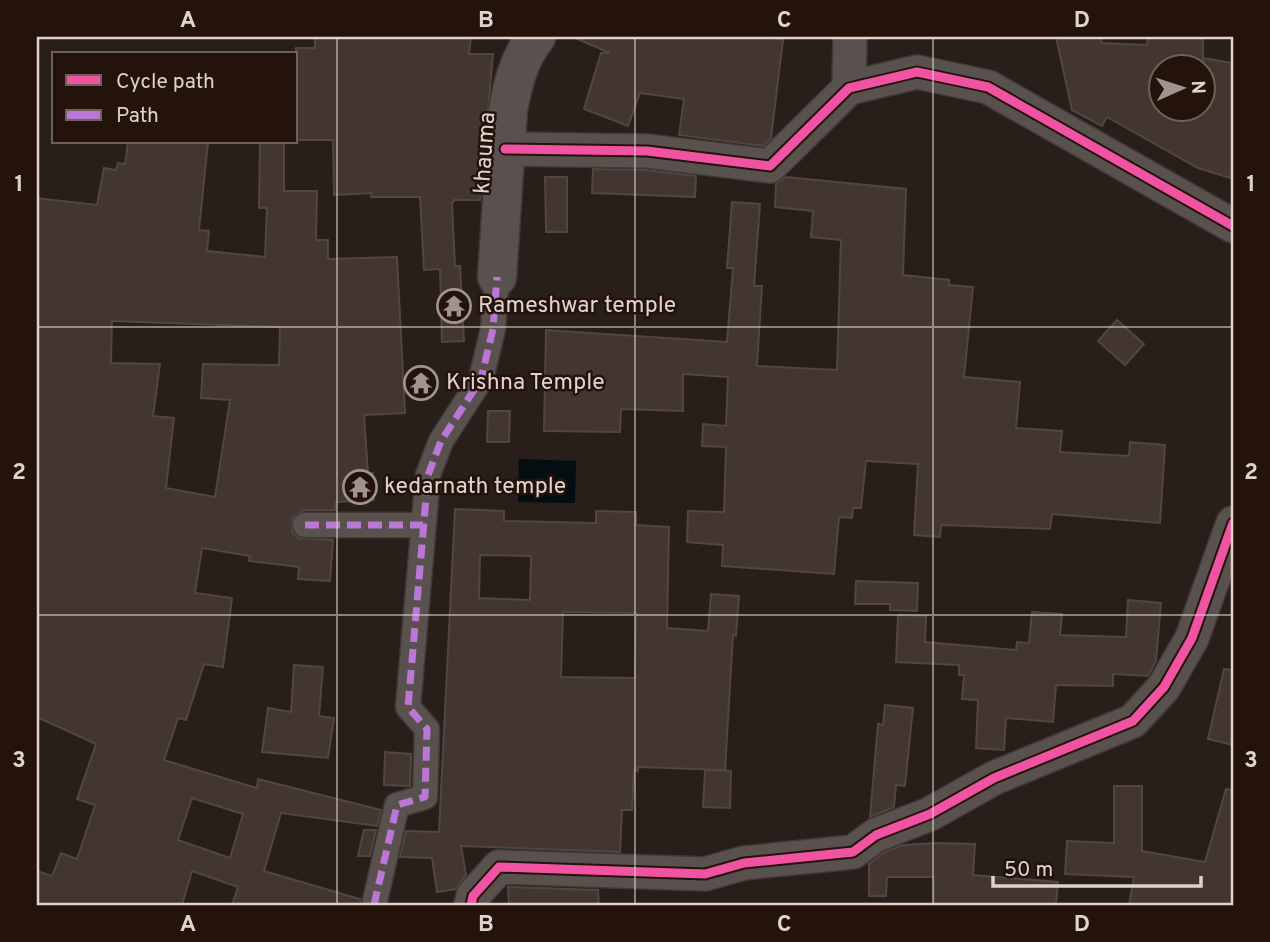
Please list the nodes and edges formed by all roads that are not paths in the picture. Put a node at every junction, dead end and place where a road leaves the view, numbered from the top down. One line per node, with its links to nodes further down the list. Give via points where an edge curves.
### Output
1 (536, 37): 4 (street, khauma, via 525,50 512,85)
2 (850, 37): 3 (street)
3 (849, 88): 4 (street, via 770,166 647,150); 5 (street, via 917,72 988,87)
4 (505, 149): 6 (street, khauma)
5 (1233, 226)
6 (497, 277): 9 (street, via 493,329 481,379 441,441 428,475)
7 (1233, 523): 11 (street, via 1192,638 1164,687 1133,721 994,778 930,814 876,835 853,852 744,863 705,874 499,867 473,896)
8 (305, 525): 9 (street)
9 (423, 525): 10 (street, via 408,707 427,729 425,797 397,804)
10 (374, 905)
11 (471, 905)

